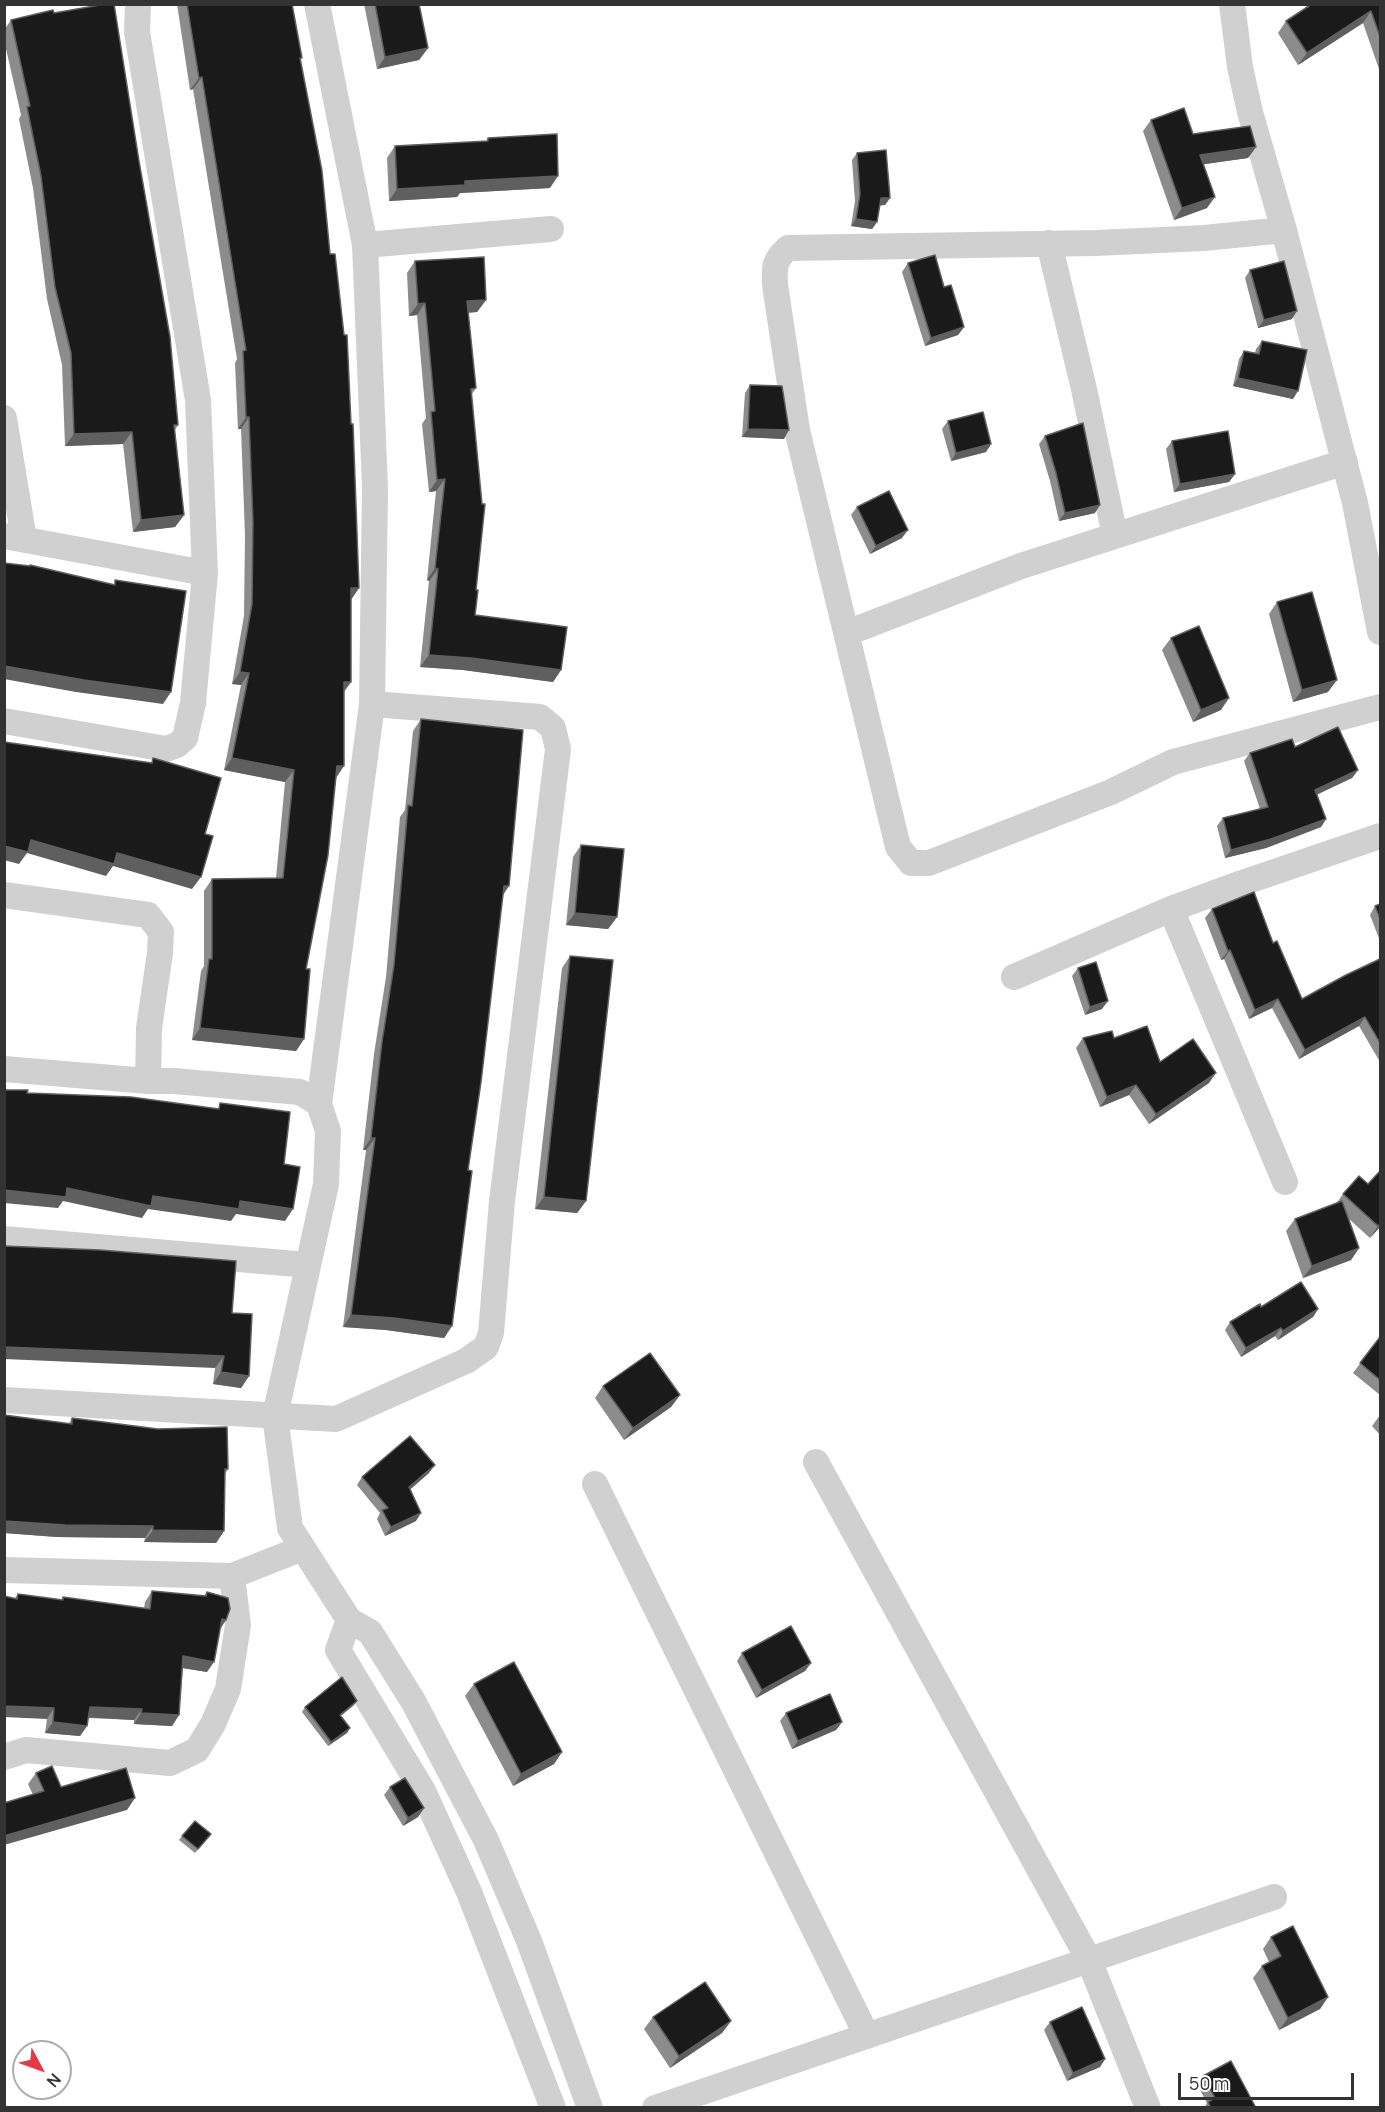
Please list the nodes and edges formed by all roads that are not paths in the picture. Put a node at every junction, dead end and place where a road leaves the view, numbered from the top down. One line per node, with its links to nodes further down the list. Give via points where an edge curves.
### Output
1 (138, 4): 12 (street, via 137,32 198,400)
2 (317, 4): 7 (street)
3 (1232, 4): 5 (street, via 1250,112)
4 (551, 229): 7 (street)
5 (1284, 230): 6 (street, via 1204,238); 9 (street)
6 (1049, 243): 10 (street); 14 (street, via 800,246 788,248 778,257 775,285 797,430)
7 (365, 244): 15 (street, via 375,487)
8 (4, 418): 11 (street)
9 (1345, 462): 10 (street); 13 (street)
10 (1115, 536): 14 (street, via 1021,566)
11 (14, 538): 12 (street)
12 (205, 573): 17 (street, via 193,703 185,738 177,745 166,749)
13 (1380, 632)
14 (847, 633): 16 (street, via 898,847 911,863 929,863 1051,816 1173,762)
15 (372, 704): 24 (street); 29 (street, via 540,717 553,728 558,749 502,1201 491,1333 486,1347 466,1361 336,1419)
16 (1380, 707)
17 (4, 721)
18 (1380, 836): 20 (street)
19 (4, 895): 23 (street, via 148,915 161,932 149,1028)
20 (1172, 909): 21 (street); 25 (street)
21 (1014, 977)
22 (4, 1069): 23 (street)
23 (148, 1081): 24 (street, via 300,1092)
24 (319, 1104): 27 (street, via 328,1131 326,1184)
25 (1285, 1182)
26 (4, 1239): 27 (street)
27 (308, 1265): 29 (street)
28 (4, 1400): 29 (street)
29 (275, 1416): 32 (street, via 290,1528)
30 (816, 1462): 40 (street)
31 (595, 1484): 41 (street)
32 (303, 1548): 34 (street); 35 (street)
33 (4, 1570): 34 (street)
34 (232, 1576): 36 (street, via 238,1625 228,1689 197,1750 170,1763 26,1750)
35 (349, 1620): 37 (street, via 370,1632 413,1701); 38 (street, via 338,1650 423,1791)
36 (4, 1758)
37 (504, 1882): 38 (street); 43 (street, via 530,1941)
38 (470, 1892): 42 (street)
39 (1274, 1897): 40 (street)
40 (1089, 1960): 41 (street); 45 (street)
41 (867, 2036): 44 (street)
42 (553, 2108)
43 (591, 2108)
44 (655, 2108)
45 (1148, 2108)

